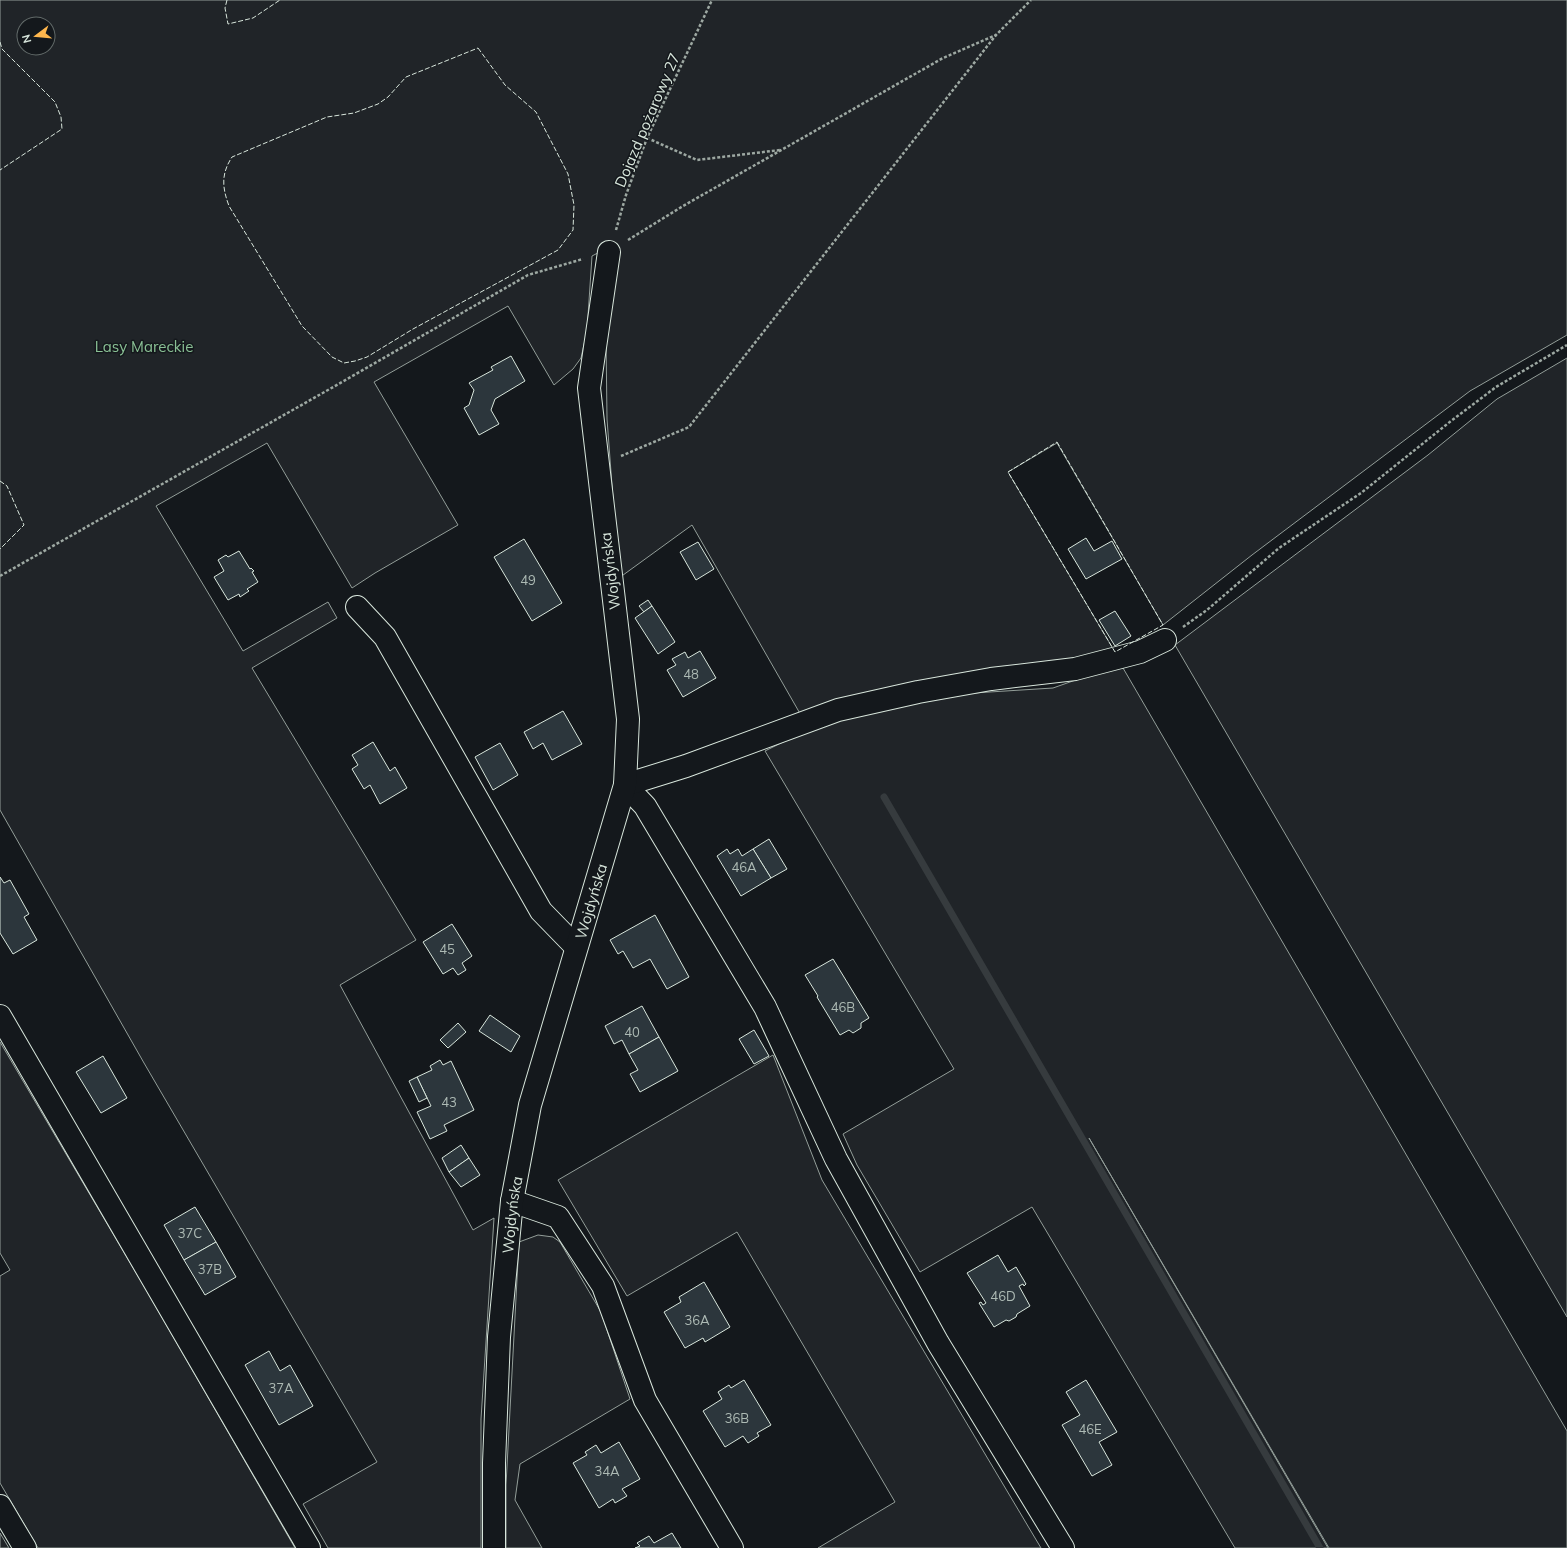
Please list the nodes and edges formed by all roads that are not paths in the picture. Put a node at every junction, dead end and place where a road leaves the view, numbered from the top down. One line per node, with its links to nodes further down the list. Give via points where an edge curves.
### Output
1 (609, 252): 4 (street, Wojdyńska, via 588,388 628,719)
2 (357, 607): 5 (street, via 385,637 541,911)
3 (1165, 640): 4 (street, via 1140,652 1075,669 991,679 838,710 686,766)
4 (625, 785): 5 (street, Wojdyńska); 13 (street, via 645,806 765,1007 836,1159 934,1336)
5 (576, 947): 7 (street, Wojdyńska, via 530,1105)
6 (0, 1016): 10 (street)
7 (512, 1201): 11 (street, Wojdyńska, via 499,1337 494,1463); 12 (street, via 558,1217 603,1286 645,1400)
8 (0, 1506): 9 (street)
9 (25, 1548)
10 (309, 1548)
11 (494, 1548)
12 (732, 1548)
13 (1063, 1548)

